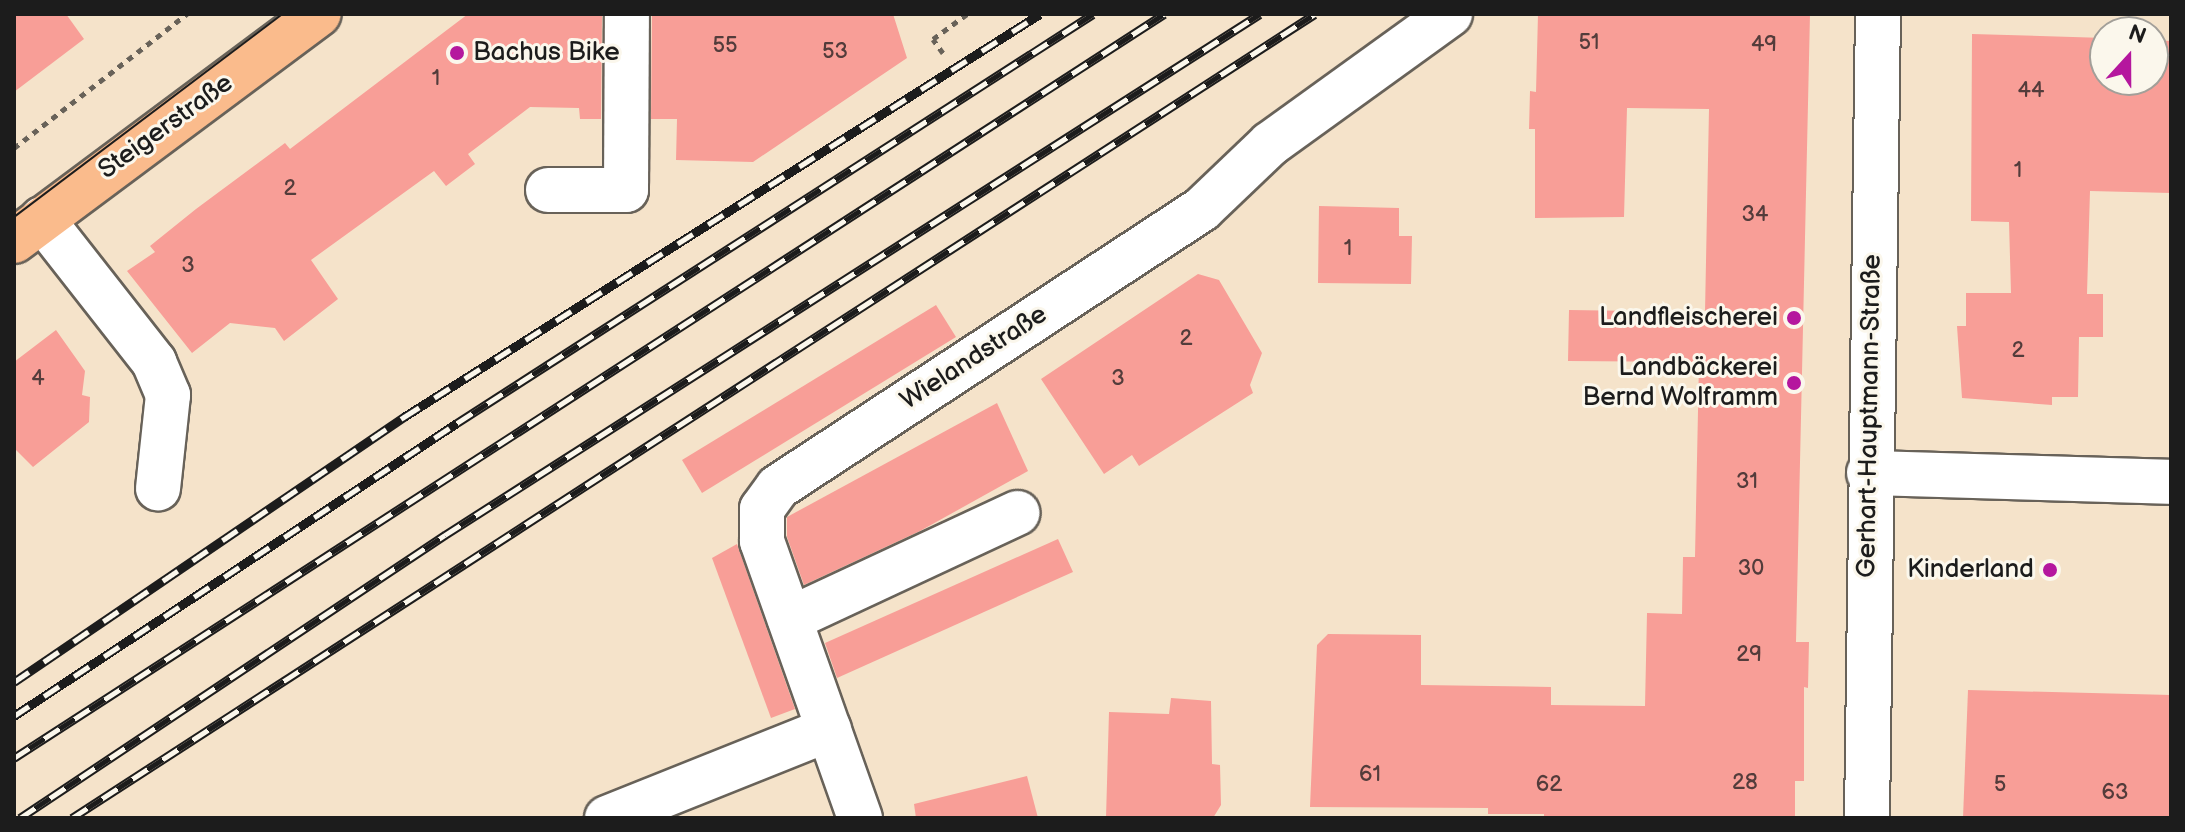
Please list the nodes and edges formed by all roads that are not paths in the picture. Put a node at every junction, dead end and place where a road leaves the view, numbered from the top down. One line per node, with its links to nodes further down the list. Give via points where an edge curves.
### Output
1 (319, 14): 6 (main road, Steigerstraße)
2 (627, 14): 5 (street, via 626,190)
3 (1450, 14): 11 (street, Wielandstraße, via 1270,144 1202,209 778,487 762,509 762,541)
4 (1878, 14): 7 (street, Gerhart-Hauptmann-Straße)
5 (548, 190)
6 (28, 230): 9 (street, via 154,362 168,395)
7 (1869, 473): 8 (street); 15 (street, Gerhart-Hauptmann-Straße)
8 (2171, 482)
9 (158, 488)
10 (1017, 513): 11 (street)
11 (790, 619): 12 (street, Wielandstraße)
12 (829, 729): 13 (street); 14 (street, Wielandstraße)
13 (607, 818)
14 (860, 818)
15 (1867, 818)

